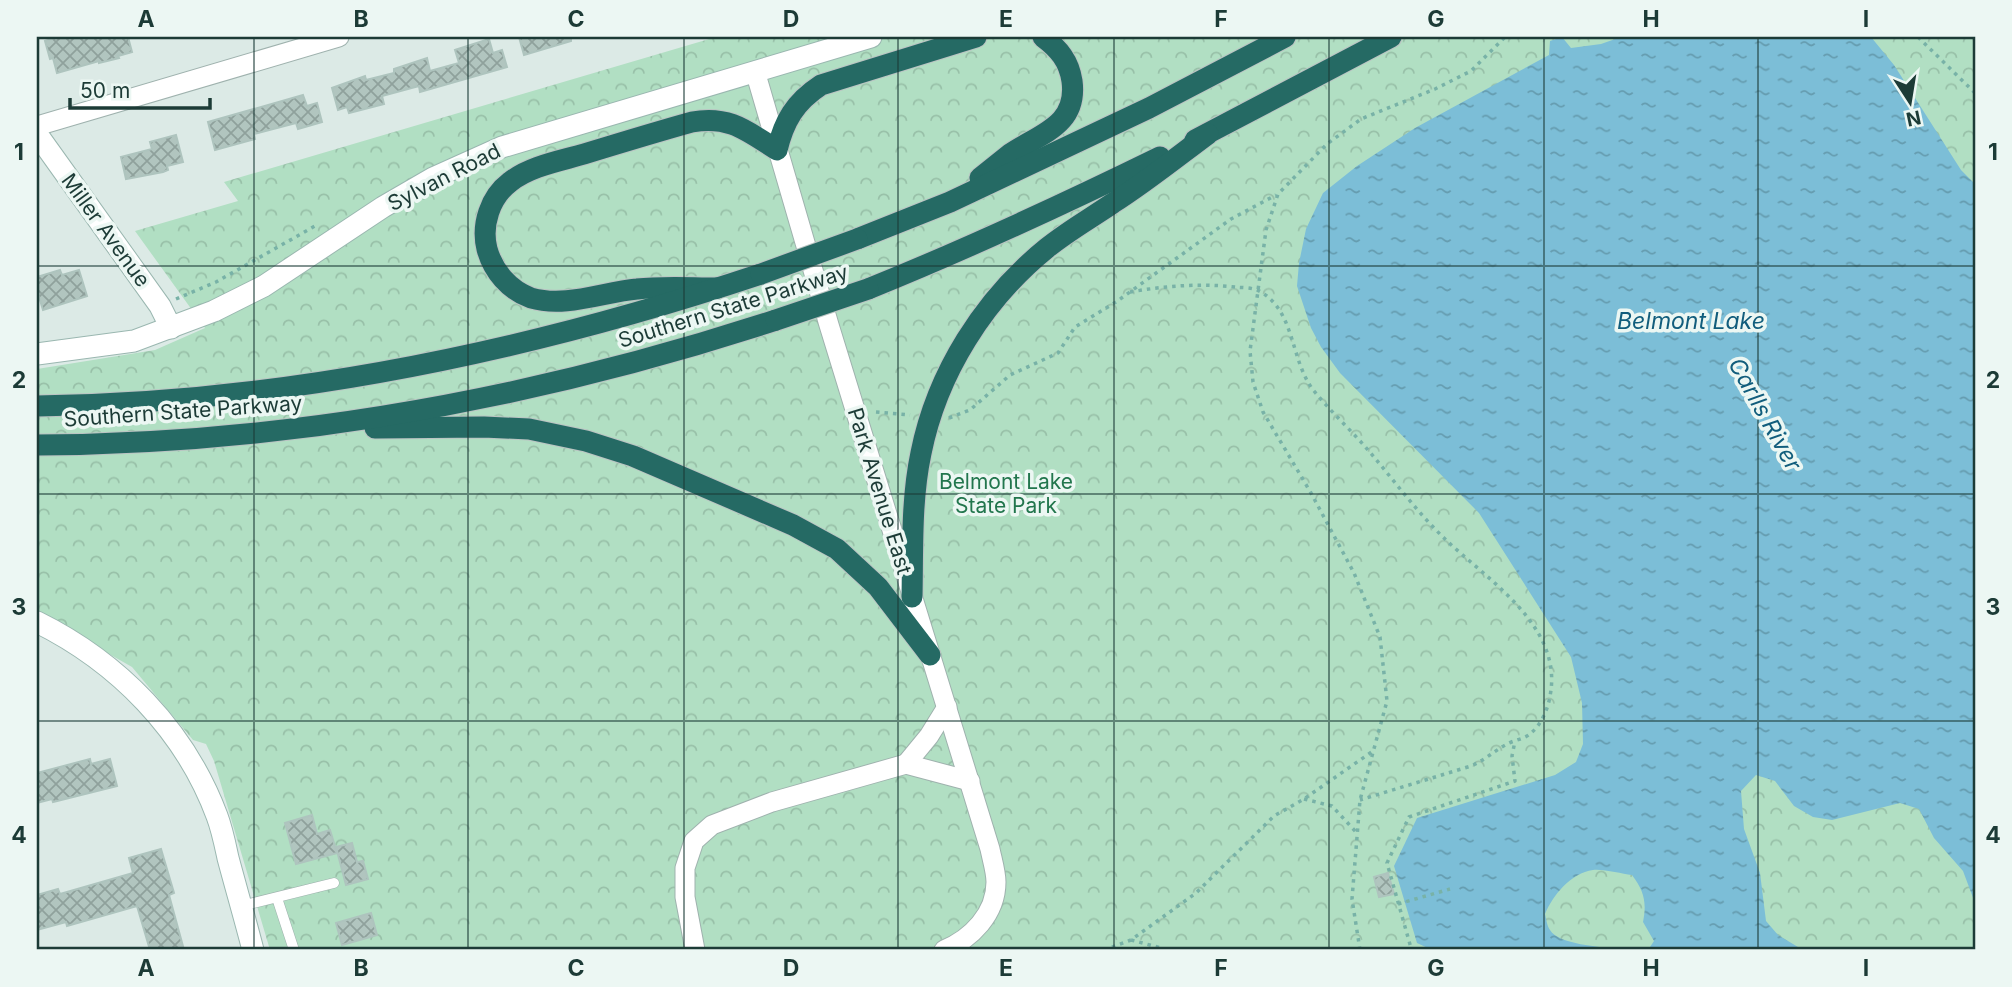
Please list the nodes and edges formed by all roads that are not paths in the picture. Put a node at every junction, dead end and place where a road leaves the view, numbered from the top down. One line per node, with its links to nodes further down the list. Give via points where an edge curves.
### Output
1 (339, 37): 8 (street)
2 (871, 37): 7 (street, Sylvan Road)
3 (976, 37): 11 (highway, via 821,85 791,112)
4 (1043, 37): 12 (highway, via 1061,52 1069,70 1072,99 1065,115 1051,131 1012,153)
5 (1285, 37): 12 (highway, Southern State Parkway, via 1149,108)
6 (1391, 37): 10 (highway, Southern State Parkway)
7 (755, 71): 11 (street, Park Avenue East); 14 (street, Sylvan Road, via 531,137 468,161 383,207 251,293)
8 (37, 126)
9 (37, 134): 14 (street, Miller Avenue)
10 (1208, 134): 17 (highway, Southern State Parkway, bridge, via 946,258 776,320 657,358 540,386 423,410); 19 (highway, via 1046,248 1000,293 975,327 943,382 925,434 915,492)
11 (777, 150): 13 (highway, via 730,123 692,122 523,174 507,183 489,211 484,235 489,257 510,286 530,297 571,300 638,289); 19 (street, Park Avenue East)
12 (950, 202): 13 (highway, Southern State Parkway, bridge)
13 (717, 288): 16 (highway, Southern State Parkway, via 523,342 359,377 207,396)
14 (171, 328): 15 (street, Sylvan Road, via 123,344)
15 (37, 354)
16 (37, 406)
17 (304, 427): 18 (highway, Southern State Parkway, via 188,439); 21 (highway, via 507,428 567,436 622,452 793,525 837,549 878,587)
18 (37, 445)
19 (912, 597): 21 (street, Park Avenue East)
20 (37, 622): 27 (street, via 69,638 114,672 153,708 188,756 217,816)
21 (930, 655): 22 (street, Park Avenue East)
22 (947, 707): 23 (street); 24 (street, Park Avenue East)
23 (906, 764): 24 (street); 30 (street, via 744,810 702,831 685,868 685,897)
24 (970, 781): 31 (street, Park Avenue East, via 996,883 989,911 973,933)
25 (334, 883): 26 (lane)
26 (277, 898): 27 (lane); 29 (lane)
27 (241, 906): 28 (street)
28 (253, 950)
29 (294, 950)
30 (695, 950)
31 (944, 950)

